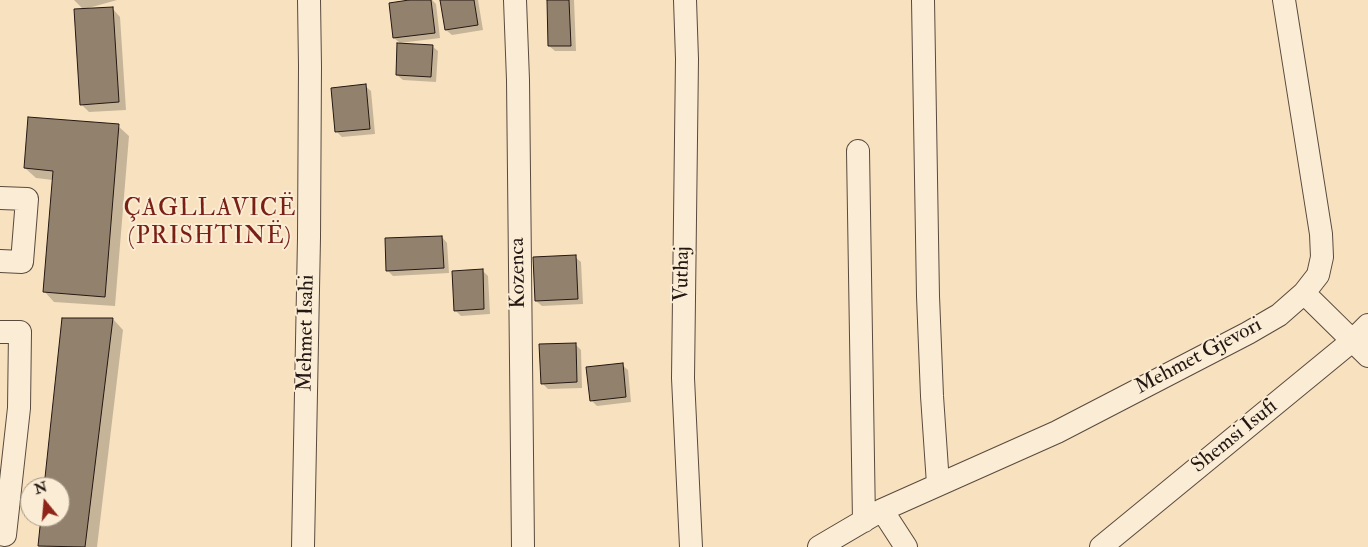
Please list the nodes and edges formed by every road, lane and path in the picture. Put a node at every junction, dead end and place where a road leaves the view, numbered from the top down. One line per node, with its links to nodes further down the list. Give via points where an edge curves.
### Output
1 (308, 0): 17 (street, Mehmet Isahi)
2 (515, 0): 18 (street, Kozenca)
3 (685, 0): 19 (street, Vuthaj, via 683,378)
4 (923, 0): 14 (street, via 928,296)
5 (1284, 0): 9 (street, Mehmet Gjevori, via 1322,234 1318,276)
6 (858, 151): 15 (street)
7 (0, 198): 8 (street, via 27,199 22,262)
8 (0, 261)
9 (1304, 293): 12 (street); 14 (street, Mehmet Gjevori, via 1279,315 1240,337 1057,432)
10 (1368, 326): 12 (street, Shemsi Isufi)
11 (0, 332): 16 (street, via 20,332 19,408 6,535)
12 (1352, 341): 13 (street); 22 (street, Shemsi Isufi)
13 (1368, 356)
14 (938, 484): 15 (street, Mehmet Gjevori)
15 (873, 516): 20 (street, Mehmet Gjevori); 21 (street)
16 (0, 534)
17 (303, 547)
18 (523, 547)
19 (691, 547)
20 (819, 547)
21 (906, 547)
22 (1100, 547)

